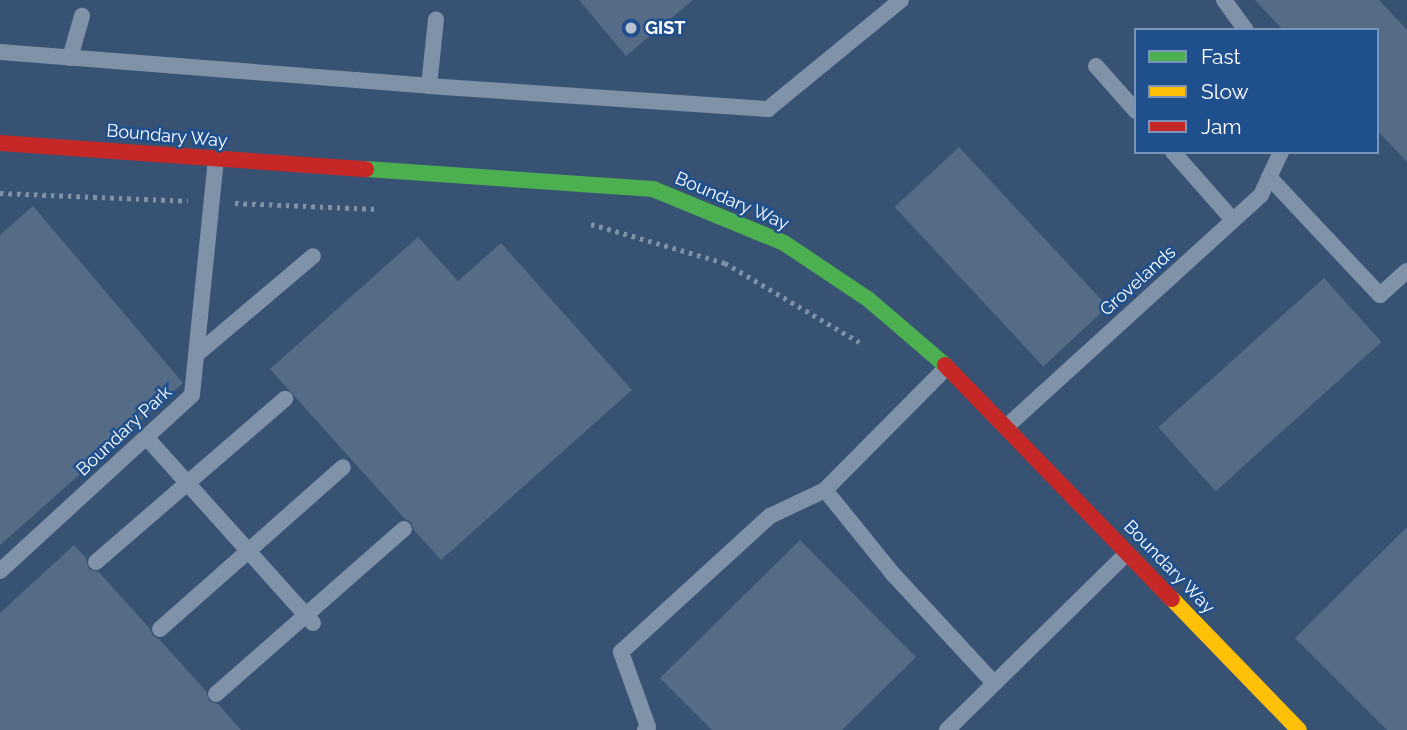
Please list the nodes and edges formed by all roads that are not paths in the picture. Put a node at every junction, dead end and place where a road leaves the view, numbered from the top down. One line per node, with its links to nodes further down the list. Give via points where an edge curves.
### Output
1 (901, 0): 9 (lane, via 768,108)
2 (1224, 0): 5 (lane)
3 (82, 16): 7 (lane)
4 (436, 19): 9 (lane)
5 (1245, 28)
6 (0, 52): 7 (lane)
7 (70, 58): 9 (lane)
8 (1096, 66): 10 (lane)
9 (429, 86)
10 (1134, 109)
11 (0, 143): 14 (street, Boundary Way)
12 (1175, 154): 16 (lane)
13 (1280, 154): 15 (lane, Grovelands)
14 (216, 159): 19 (lane, Boundary Park); 20 (street, Boundary Way, via 653,189 785,243 867,299)
15 (1269, 177): 16 (lane, Grovelands, via 1261,195); 18 (lane, via 1380,295)
16 (1233, 220): 22 (lane, Grovelands)
17 (313, 256): 19 (lane)
18 (1407, 271)
19 (196, 355): 23 (lane, Boundary Park, via 192,395)
20 (947, 367): 22 (street, Boundary Way); 26 (lane)
21 (285, 399): 25 (lane)
22 (1006, 427): 29 (street, Boundary Way)
23 (146, 437): 25 (lane); 31 (lane, Boundary Park)
24 (343, 467): 28 (lane)
25 (187, 482): 28 (lane); 30 (lane)
26 (825, 490): 34 (lane, via 893,574); 36 (lane, via 770,516 621,652 648,727)
27 (404, 529): 32 (lane)
28 (249, 552): 32 (lane); 33 (lane)
29 (1127, 552): 34 (lane); 38 (street, Boundary Way)
30 (96, 562)
31 (0, 571)
32 (309, 619): 35 (lane)
33 (160, 629)
34 (994, 683): 37 (lane)
35 (216, 694)
36 (645, 730)
37 (947, 730)
38 (1299, 730)

